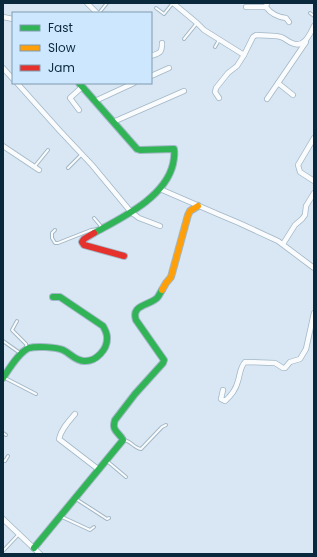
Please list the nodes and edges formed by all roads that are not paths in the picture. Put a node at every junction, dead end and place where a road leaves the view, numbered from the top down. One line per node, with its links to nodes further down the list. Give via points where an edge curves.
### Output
1 (87, 3): 7 (street)
2 (107, 3): 8 (lane)
3 (173, 3): 6 (lane, via 164,14); 12 (street)
4 (266, 5): 5 (street); 11 (street, via 272,13 280,18 286,18)
5 (246, 7)
6 (156, 8)
7 (97, 12)
8 (99, 12)
9 (310, 13): 10 (lane)
10 (314, 16)
11 (289, 22)
12 (197, 23): 14 (lane); 15 (street)
13 (314, 26): 16 (street)
14 (184, 39)
15 (220, 39): 18 (lane); 19 (street)
16 (307, 40): 19 (street, via 295,44 282,37 256,35); 25 (street)
17 (162, 43): 20 (street, via 162,50)
18 (215, 48)
19 (244, 55): 31 (street, via 216,88)
20 (152, 56)
21 (3, 68): 24 (street)
22 (169, 68): 23 (street)
23 (152, 76)
24 (12, 78)
25 (278, 83): 30 (street); 32 (street)
26 (17, 84): 39 (street)
27 (127, 84): 33 (street)
28 (80, 85): 33 (street); 34 (street, via 70,98)
29 (184, 91): 35 (street)
30 (293, 95)
31 (219, 98)
32 (267, 99)
33 (95, 101): 35 (street)
34 (79, 110)
35 (113, 122): 43 (street, via 140,150 174,149 170,174)
36 (314, 138): 42 (street, via 298,165 300,172)
37 (3, 146): 40 (street)
38 (48, 150): 40 (lane)
39 (82, 154): 41 (lane); 46 (street)
40 (36, 168)
41 (68, 168)
42 (314, 180)
43 (160, 189): 45 (street); 46 (street)
44 (314, 193): 51 (street, via 302,219)
45 (198, 206): 51 (street); 66 (street, via 188,215 171,277 154,301 135,312 136,320 164,360 114,420 114,428)
46 (131, 212): 48 (street); 49 (street)
47 (94, 218): 49 (lane)
48 (160, 226)
49 (101, 229): 50 (lane, via 94,229 58,243 52,238); 52 (street, via 84,240 84,245)
50 (55, 230)
51 (283, 244): 53 (street)
52 (124, 256)
53 (314, 268)
54 (53, 297): 58 (street, via 60,298 103,326 108,338 104,350 90,361 82,361 62,349 29,348)
55 (314, 312): 60 (street, via 306,349 300,359 290,362 285,368 275,363 245,362 235,390 225,401 221,399)
56 (18, 321): 58 (lane, via 12,330 26,344)
57 (3, 341): 58 (lane)
58 (24, 351): 59 (street)
59 (3, 378): 61 (lane)
60 (223, 390)
61 (36, 394)
62 (75, 414): 70 (street, via 67,422 59,439)
63 (166, 425): 66 (lane, via 141,449)
64 (3, 433): 65 (lane)
65 (6, 434)
66 (123, 440): 69 (street)
67 (8, 456): 68 (lane, via 5,461)
68 (3, 460)
69 (106, 460): 70 (street); 71 (lane)
70 (98, 469): 72 (street)
71 (126, 477)
72 (75, 498): 73 (street); 74 (lane)
73 (61, 516): 76 (lane, via 90,530); 78 (street)
74 (109, 518)
75 (3, 520): 77 (street)
76 (94, 528)
77 (19, 534): 78 (street); 79 (lane)
78 (34, 548): 80 (street)
79 (3, 551)
80 (40, 554)

